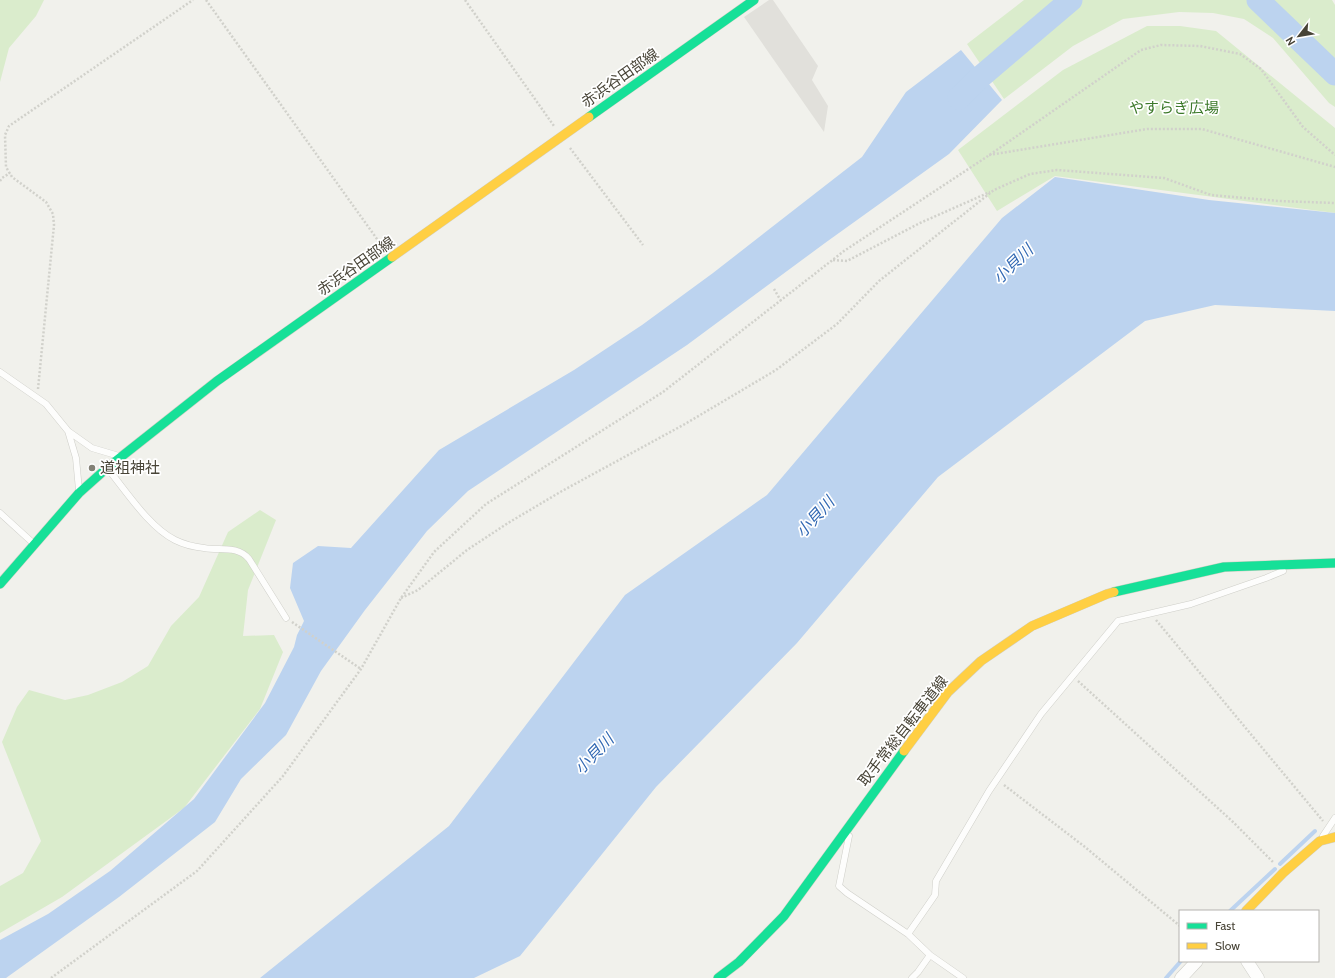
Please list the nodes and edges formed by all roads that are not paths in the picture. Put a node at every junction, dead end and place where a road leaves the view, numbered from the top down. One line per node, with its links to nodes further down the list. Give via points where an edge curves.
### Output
1 (754, 0): 4 (main road, 赤浜谷田部線, via 217,381)
2 (0, 373): 3 (lane, via 46,404)
3 (68, 432): 4 (lane, via 92,448); 6 (lane, via 76,458)
4 (120, 457): 5 (main road, 赤浜谷田部線)
5 (107, 468): 6 (main road, 赤浜谷田部線); 12 (lane, via 153,524 175,540 205,549 228,549 244,554)
6 (79, 494): 8 (main road, 赤浜谷田部線)
7 (0, 513): 8 (lane)
8 (34, 544): 11 (main road, 赤浜谷田部線)
9 (1335, 563): 10 (main road, 取手常総自転車道線)
10 (1292, 565): 14 (main road, 取手常総自転車道線, via 1224,567 1107,594 1032,626 981,661 948,692); 18 (lane, via 1266,578 1191,604 1118,621 1041,714 997,779 936,881 935,895)
11 (0, 584)
12 (286, 618)
13 (1335, 818): 16 (lane)
14 (851, 823): 18 (lane, via 839,886); 22 (main road, 取手常総自転車道線, via 784,916 739,962)
15 (1335, 837): 16 (main road)
16 (1320, 841): 17 (main road, via 1283,873)
17 (1247, 910)
18 (908, 934): 19 (lane)
19 (930, 955): 23 (lane); 24 (lane)
20 (1196, 962): 25 (street)
21 (1248, 962): 26 (street)
22 (718, 978)
23 (912, 978)
24 (963, 978)
25 (1182, 978)
26 (1258, 978)

